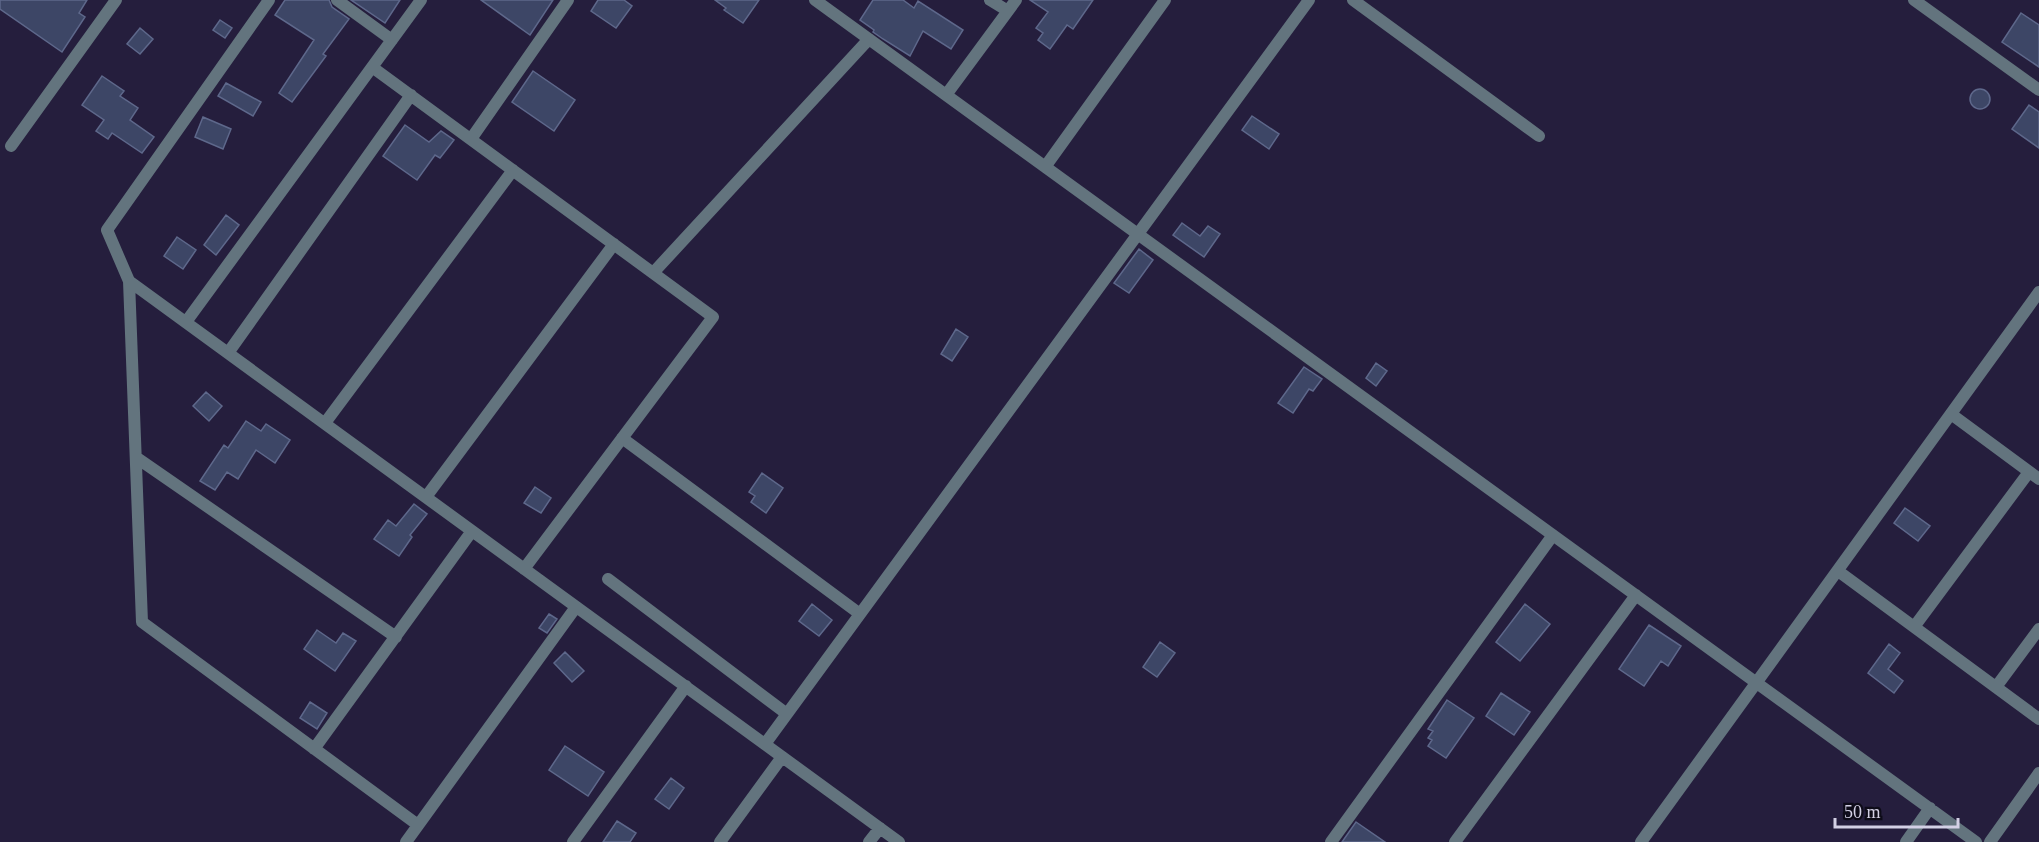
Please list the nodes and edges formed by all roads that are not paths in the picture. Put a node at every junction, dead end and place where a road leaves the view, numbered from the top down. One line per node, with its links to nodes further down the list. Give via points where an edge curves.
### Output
1 (116, 0): 22 (street)
2 (269, 0): 28 (street, via 107,230)
3 (337, 0): 15 (street)
4 (421, 0): 15 (street)
5 (568, 0): 21 (street)
6 (815, 0): 14 (street)
7 (990, 0): 13 (street)
8 (1016, 0): 13 (street)
9 (1165, 0): 23 (street)
10 (1309, 0): 25 (street)
11 (1353, 0): 20 (street)
12 (1914, 0): 17 (street)
13 (1008, 11): 19 (street)
14 (869, 39): 19 (street); 27 (street)
15 (392, 40): 16 (street)
16 (372, 67): 18 (street); 30 (street)
17 (2039, 90)
18 (411, 95): 21 (street); 31 (street)
19 (946, 95): 23 (street)
20 (1539, 136)
21 (471, 139): 24 (street)
22 (10, 146)
23 (1045, 167): 25 (street)
24 (513, 170): 26 (street); 33 (street)
25 (1138, 234): 39 (street); 45 (street)
26 (614, 244): 27 (street); 37 (street)
27 (653, 273): 34 (street, via 713,317)
28 (129, 281): 30 (street); 35 (street)
29 (2039, 292): 32 (street)
30 (186, 322): 31 (street)
31 (228, 352): 33 (street)
32 (1951, 414): 36 (street); 41 (street)
33 (325, 423): 37 (street)
34 (622, 438): 40 (street); 45 (street)
35 (137, 458): 48 (street); 55 (street, via 142,622)
36 (2034, 476): 46 (street)
37 (426, 497): 38 (street)
38 (472, 531): 40 (street); 48 (street)
39 (1553, 535): 43 (street); 66 (street)
40 (524, 569): 44 (street)
41 (1838, 571): 46 (street); 49 (street)
42 (608, 579): 52 (street)
43 (1636, 595): 49 (street); 67 (street)
44 (576, 607): 50 (street); 59 (street)
45 (860, 614): 52 (street)
46 (1914, 627): 51 (street)
47 (2039, 629): 51 (street)
48 (396, 636): 55 (street)
49 (1757, 682): 58 (street); 68 (street)
50 (686, 686): 54 (street); 62 (street)
51 (1996, 687): 53 (street)
52 (787, 714): 54 (street)
53 (2039, 719)
54 (765, 744): 56 (street)
55 (314, 749): 59 (street)
56 (782, 757): 60 (street); 63 (street)
57 (2039, 773): 71 (street)
58 (1930, 808): 69 (street); 70 (street)
59 (418, 825): 61 (street)
60 (880, 828): 64 (street); 65 (street)
61 (406, 842)
62 (573, 842)
63 (720, 842)
64 (869, 842)
65 (899, 842)
66 (1330, 842)
67 (1455, 842)
68 (1641, 842)
69 (1906, 842)
70 (1976, 842)
71 (1990, 842)

